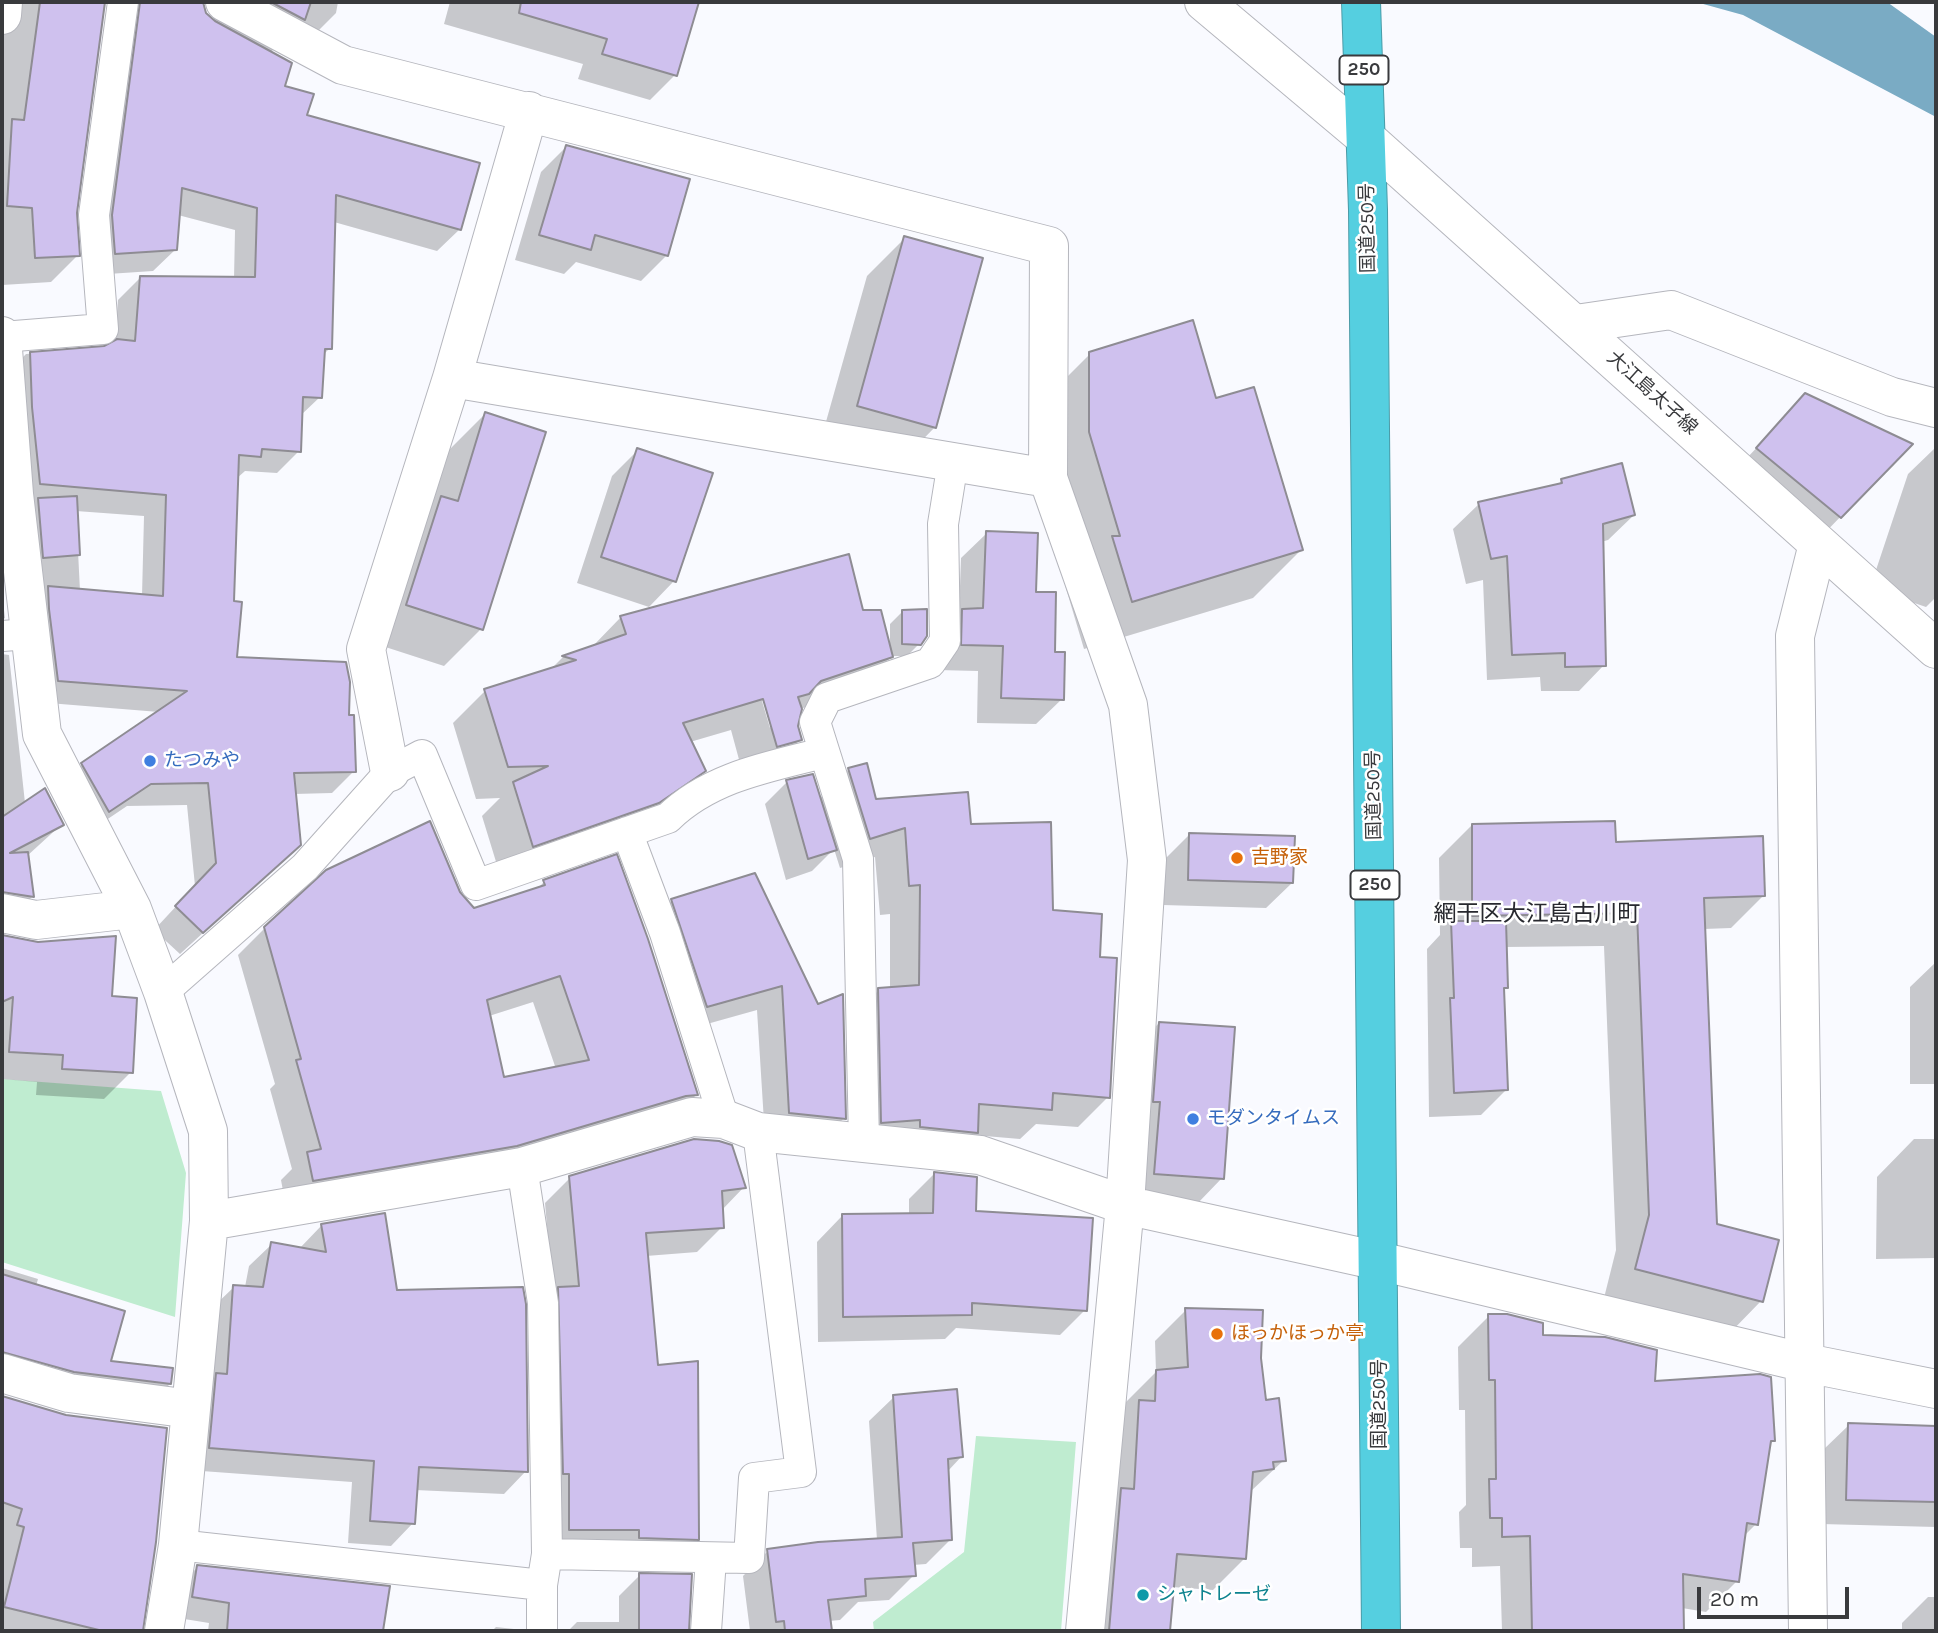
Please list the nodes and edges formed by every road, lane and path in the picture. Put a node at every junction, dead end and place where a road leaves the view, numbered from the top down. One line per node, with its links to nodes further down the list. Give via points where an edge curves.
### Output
1 (3, 2): 6 (street)
2 (123, 2): 10 (lane, via 94,215 103,329)
3 (225, 2): 7 (street, via 343,65)
4 (1204, 2): 8 (street, 大江島太子線)
5 (1361, 2): 8 (highway, 国道250号 / 250)
6 (2, 15)
7 (529, 111): 11 (street); 14 (street, via 1049,246)
8 (1367, 139): 9 (street, 大江島太子線); 30 (highway, 国道250号 / 250)
9 (1576, 324): 12 (street, via 1671,310 1892,397); 16 (street, 大江島太子線)
10 (2, 337): 15 (street)
11 (452, 379): 13 (street); 20 (street, via 366,649)
12 (1936, 408)
13 (953, 462): 14 (street); 19 (lane, via 943,524 944,641 930,663 827,698 815,723)
14 (1048, 478): 28 (street, via 1128,705 1147,860)
15 (8, 496): 17 (street)
16 (1818, 544): 18 (street, 大江島太子線); 31 (street, via 1795,636)
17 (16, 635): 22 (street, via 42,734)
18 (1936, 649)
19 (823, 753): 21 (lane, via 740,774 685,802 668,818); 26 (lane, via 858,859)
20 (390, 772): 21 (lane, via 422,755 476,885); 24 (lane, via 305,867)
21 (628, 832): 25 (lane)
22 (132, 909): 23 (street, via 36,920); 24 (street)
23 (2, 914)
24 (163, 992): 29 (street, via 208,1131)
25 (741, 1125): 26 (street); 27 (street, via 692,1117); 37 (lane, via 801,1472 754,1478 749,1558)
26 (864, 1143): 28 (street, via 980,1155)
27 (522, 1167): 29 (street); 36 (lane, via 543,1303)
28 (1125, 1205): 30 (street); 42 (street)
29 (209, 1221): 34 (street)
30 (1378, 1261): 31 (street); 43 (highway, 国道250号 / 250)
31 (1805, 1363): 33 (street); 44 (street)
32 (2, 1373): 34 (street, via 69,1393)
33 (1936, 1390)
34 (191, 1409): 35 (street)
35 (178, 1545): 38 (lane); 39 (street)
36 (547, 1554): 37 (lane); 38 (lane)
37 (711, 1559): 41 (lane)
38 (542, 1585): 40 (lane)
39 (164, 1631)
40 (542, 1631)
41 (706, 1631)
42 (1085, 1631)
43 (1381, 1631)
44 (1808, 1631)

